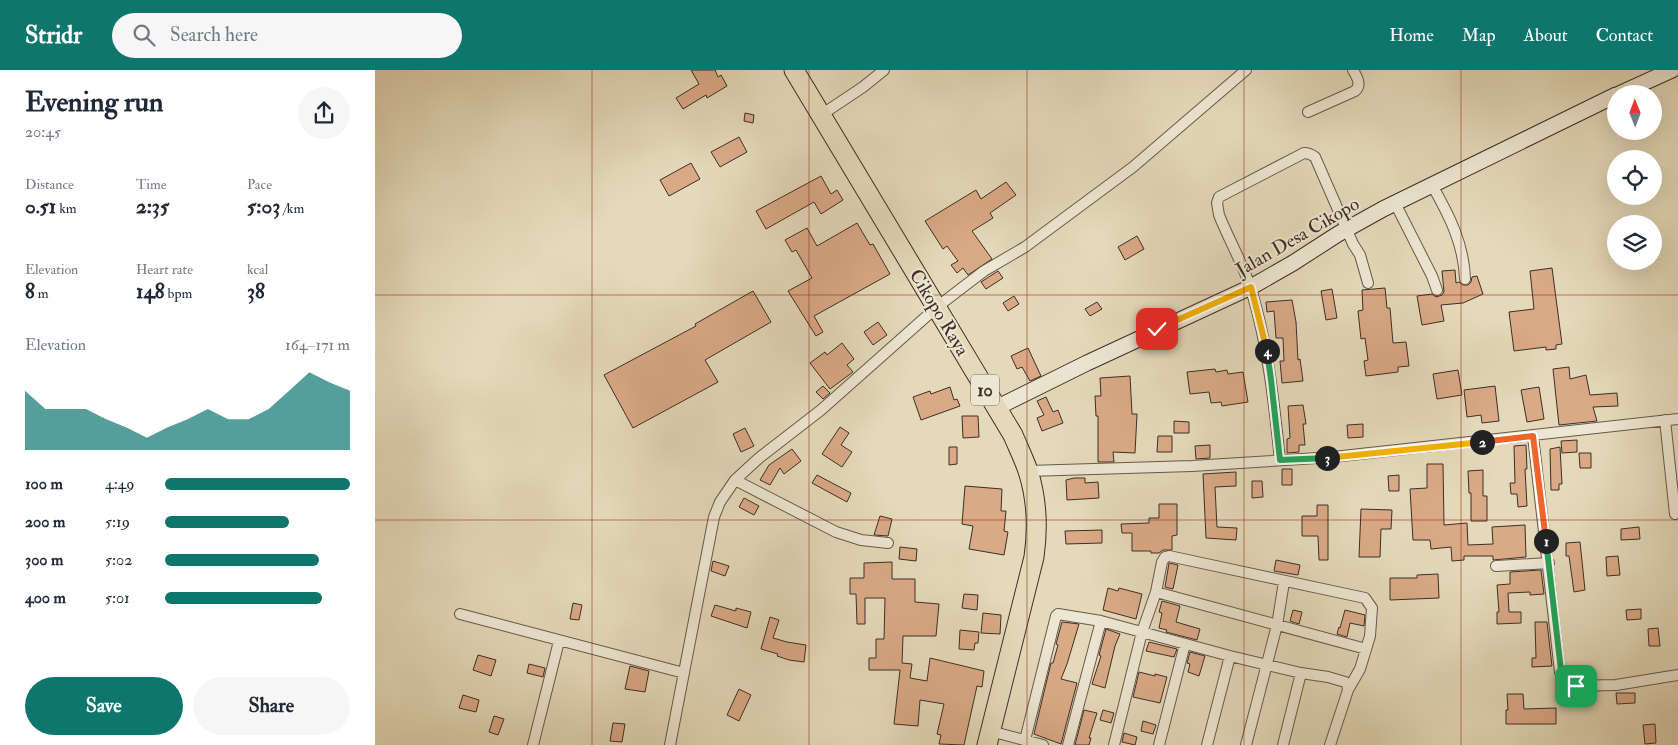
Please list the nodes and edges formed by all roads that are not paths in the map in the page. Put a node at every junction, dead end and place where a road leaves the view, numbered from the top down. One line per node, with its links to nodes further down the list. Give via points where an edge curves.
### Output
1 (794, 70): 9 (highway, Cikopo Raya / 10)
2 (884, 70): 9 (street)
3 (1246, 70): 17 (street, via 1133,167)
4 (1353, 70): 8 (street, via 1359,88)
5 (1672, 70): 6 (main road, Jalan Desa Cikopo)
6 (1638, 85)
7 (1607, 99): 10 (main road, Jalan Desa Cikopo)
8 (1308, 112)
9 (821, 115): 17 (highway, Cikopo Raya / 10)
10 (1432, 185): 11 (main road, Jalan Desa Cikopo); 13 (street, via 1460,244 1465,261)
11 (1395, 203): 12 (main road, Jalan Desa Cikopo); 16 (street)
12 (1346, 230): 14 (street, via 1360,255); 15 (main road, Jalan Desa Cikopo); 15 (street, via 1315,157 1309,153 1223,194 1217,203 1219,215)
13 (1465, 279)
14 (1368, 283)
15 (1251, 287): 18 (main road, Jalan Desa Cikopo, via 1087,362); 22 (street, via 1267,354)
16 (1437, 290)
17 (937, 307): 18 (highway, Cikopo Raya / 10); 24 (street, via 821,410)
18 (996, 408): 23 (highway, Cikopo Raya / 10, via 1013,435)
19 (1678, 419): 20 (street)
20 (1665, 420): 21 (street); 25 (street)
21 (1533, 436): 22 (street); 27 (street)
22 (1280, 460): 23 (street)
23 (1028, 471): 44 (highway, Cikopo Raya / 10, via 1035,510 1034,557)
24 (735, 480): 26 (street, via 835,532 861,540); 40 (street, via 714,517)
25 (1675, 514)
26 (888, 543)
27 (1549, 563): 28 (street); 42 (street, via 1560,672 1565,684 1616,685)
28 (1496, 566)
29 (1284, 582): 30 (street, via 1169,556 1162,562); 33 (street); 37 (street, via 1365,598 1372,608)
30 (1156, 592): 33 (street); 34 (street)
31 (460, 614): 35 (street)
32 (1101, 621): 34 (street); 45 (street, via 1061,614 1056,616); 49 (street)
33 (1277, 625): 37 (street); 39 (street)
34 (1142, 632): 36 (street); 50 (street)
35 (559, 641): 40 (street); 46 (street)
36 (1185, 644): 38 (street); 51 (street)
37 (1366, 649): 43 (street)
38 (1231, 656): 39 (street); 52 (street)
39 (1268, 664): 41 (street); 53 (street)
40 (684, 673): 47 (street)
41 (1301, 673): 43 (street, via 1340,680 1347,684); 54 (street)
42 (1678, 675)
43 (1349, 690): 55 (street)
44 (989, 738): 45 (street)
45 (1025, 740): 48 (street)
46 (533, 745)
47 (670, 745)
48 (1043, 745)
49 (1068, 745)
50 (1114, 745)
51 (1159, 745)
52 (1207, 745)
53 (1246, 745)
54 (1283, 745)
55 (1330, 745)

